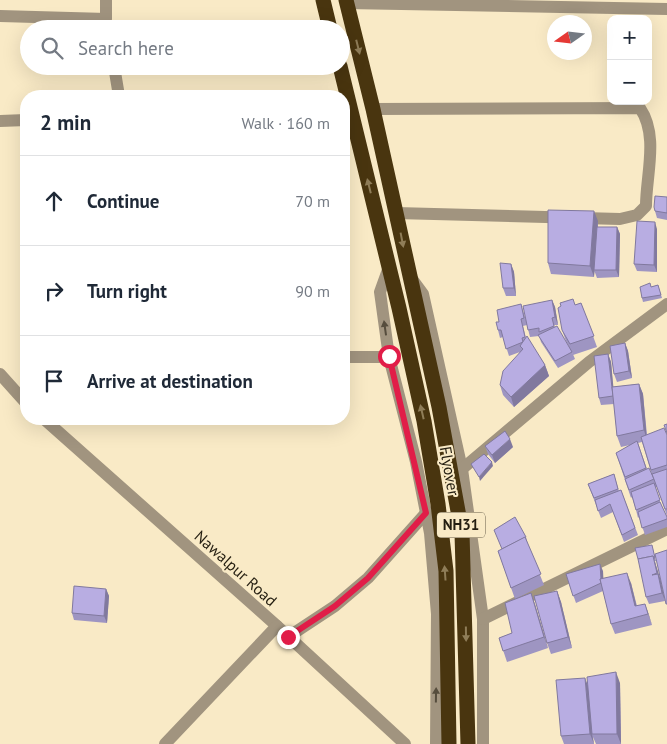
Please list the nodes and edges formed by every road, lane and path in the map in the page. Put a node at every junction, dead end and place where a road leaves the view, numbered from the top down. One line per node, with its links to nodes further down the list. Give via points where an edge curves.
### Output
1 (106, 0): 7 (street)
2 (323, 0): 8 (highway)
3 (347, 2): 4 (street); 14 (highway, NH31, one-way to 14)
4 (667, 9)
5 (0, 16): 6 (street)
6 (54, 20)
7 (107, 20)
8 (328, 20)
9 (116, 75): 11 (street)
10 (342, 75): 12 (highway, NH31, one-way to 10)
11 (118, 90)
12 (346, 90)
13 (350, 106): 18 (highway, NH31, one-way to 13)
14 (373, 109): 17 (highway, NH31); 17 (street, via 640,108 648,123 650,151 646,206 637,215 620,219)
15 (20, 120): 16 (street)
16 (0, 121)
17 (396, 213): 19 (highway, NH31, one-way to 19)
18 (390, 267): 21 (street, one-way to 18, via 380,292); 35 (highway, Flyover / NH31, one-way to 18, via 446,571 438,504 424,420)
19 (409, 275): 26 (street, via 423,294); 36 (highway, Flyover / NH31, one-way to 36, via 439,407 462,533)
20 (667, 304): 26 (street, via 588,362)
21 (389, 356): 22 (street); 27 (street)
22 (350, 357)
23 (0, 374): 24 (street)
24 (20, 396)
25 (53, 425): 30 (street, Nawalpur Road)
26 (462, 468): 29 (street)
27 (426, 513): 31 (street, via 368,578 335,606); 34 (street, one-way to 27, via 437,614)
28 (667, 529): 29 (street)
29 (483, 619): 37 (street)
30 (277, 626): 31 (street, Nawalpur Road); 32 (street)
31 (288, 637): 33 (street, Nawalpur Road)
32 (165, 744)
33 (405, 744)
34 (436, 744)
35 (449, 744)
36 (468, 744)
37 (483, 744)

